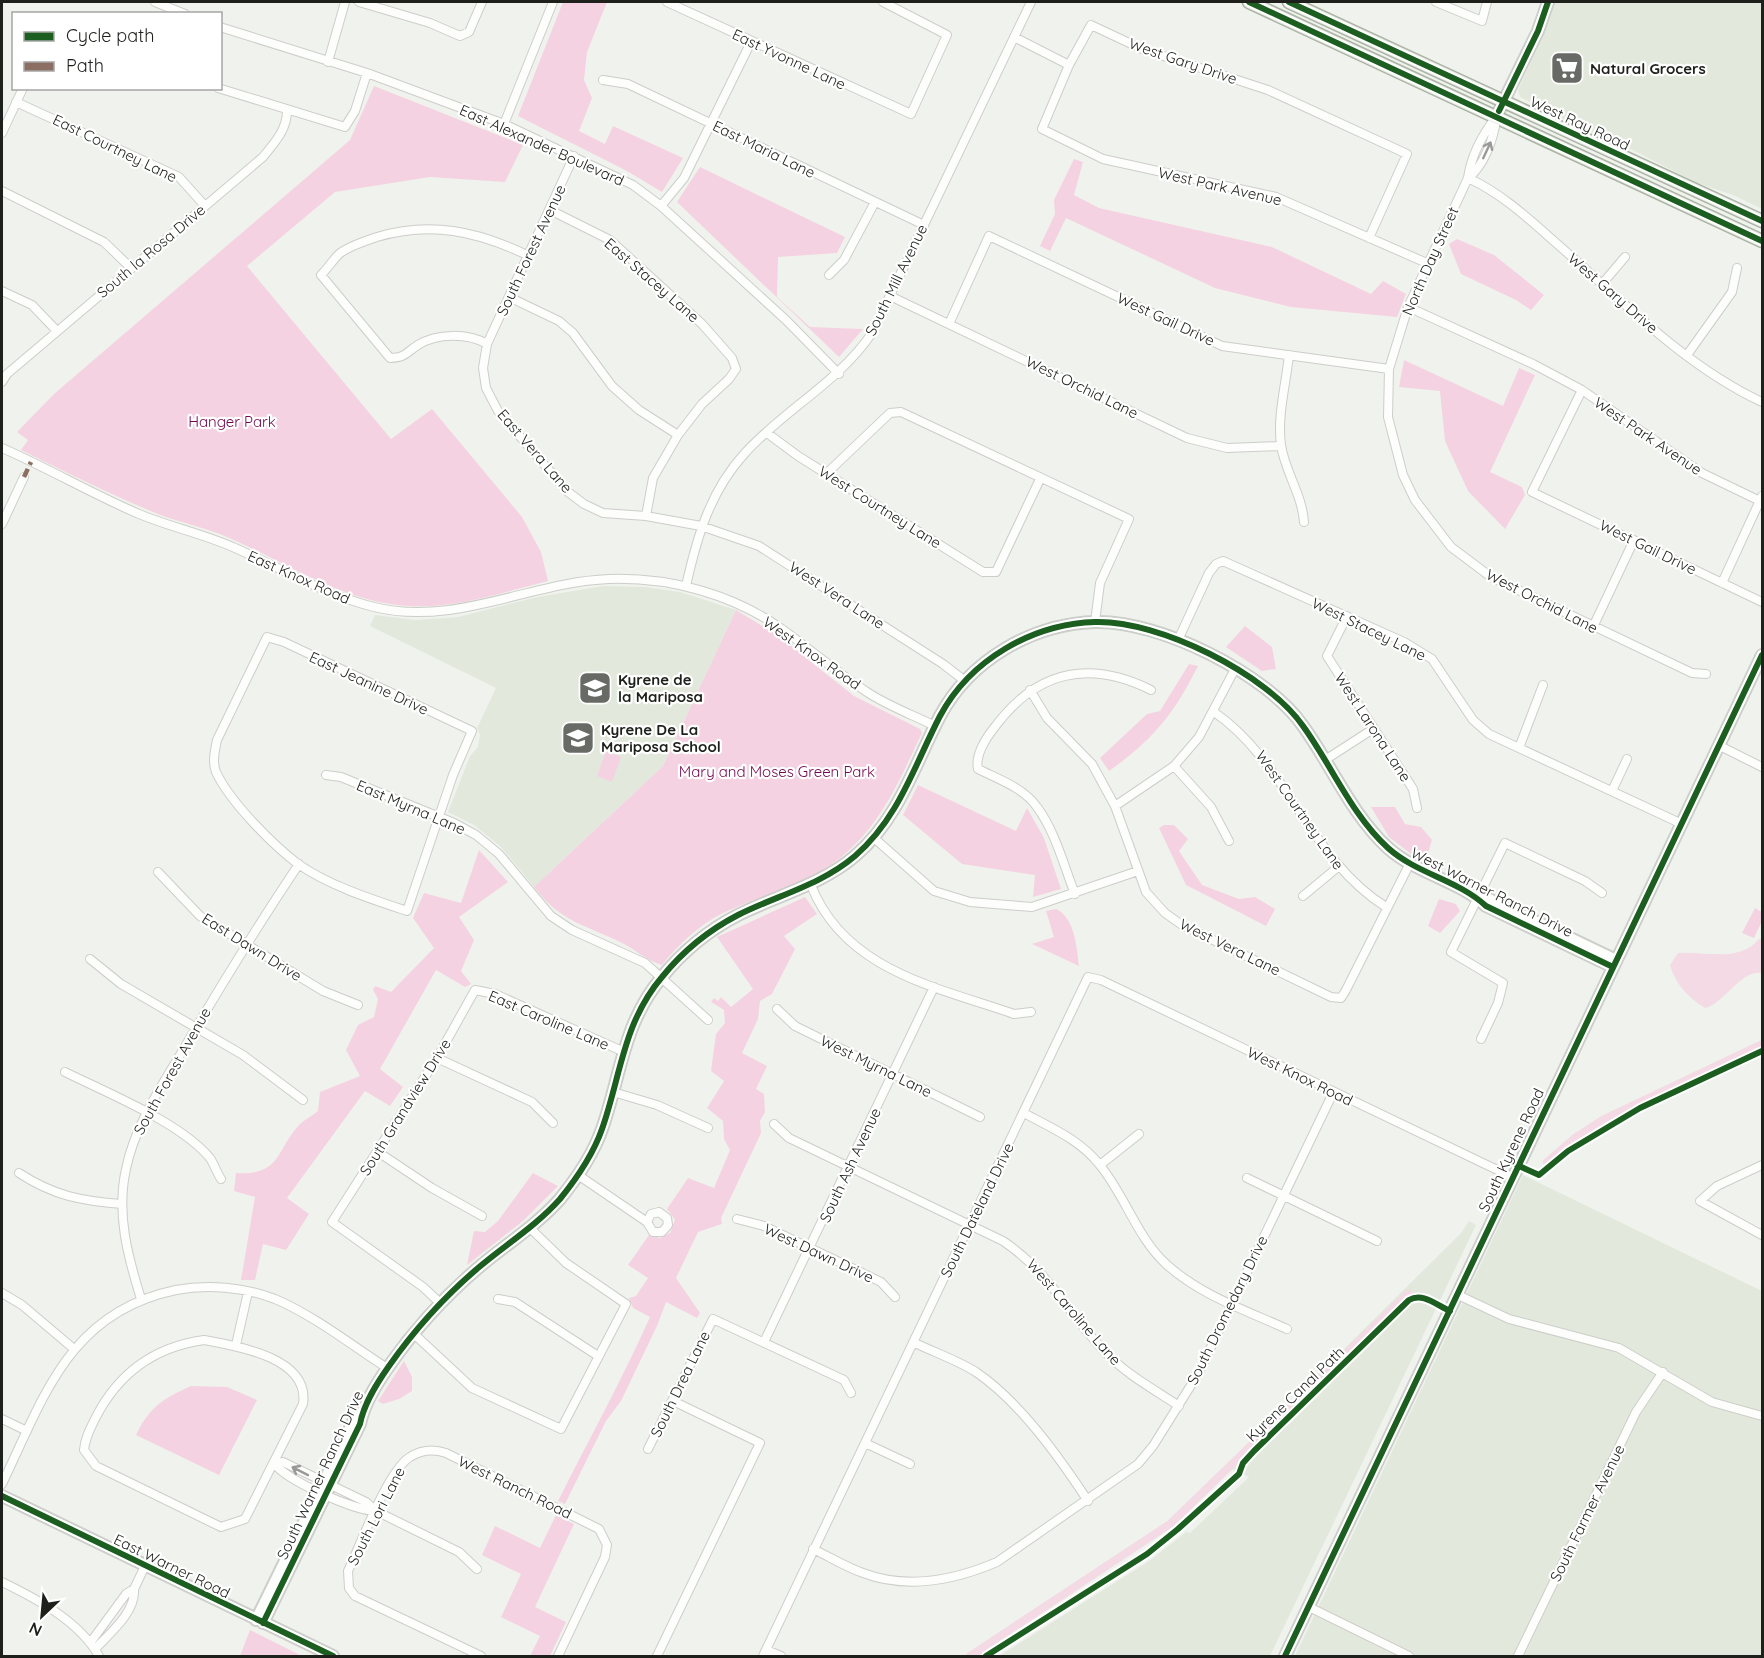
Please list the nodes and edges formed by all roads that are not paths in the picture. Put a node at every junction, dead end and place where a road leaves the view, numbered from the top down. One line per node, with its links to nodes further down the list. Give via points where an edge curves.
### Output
1 (155, 2): 14 (street)
2 (345, 2): 18 (street)
3 (359, 2): 4 (street, via 460,36 469,32)
4 (482, 2)
5 (553, 2): 29 (street)
6 (667, 2): 17 (street, East Yvonne Lane)
7 (883, 2): 17 (street, East Yvonne Lane, via 947,35 911,114)
8 (1031, 2): 16 (street, South Mill Avenue)
9 (1248, 2): 27 (main road, West Ray Road)
10 (1289, 2): 24 (main road, West Ray Road)
11 (1436, 2): 12 (street, via 1482,21)
12 (1487, 2)
13 (1548, 2): 24 (street, North Day Street)
14 (180, 12)
15 (222, 28): 18 (street, East Alexander Boulevard)
16 (1014, 37): 19 (street); 39 (street, South Mill Avenue)
17 (751, 42): 28 (street)
18 (328, 62): 20 (street, East Alexander Boulevard)
19 (1069, 65): 40 (street, West Park Avenue, via 1042,129 1103,159 1276,197); 40 (street, West Gary Drive, via 1091,25 1142,49 1268,90 1407,154)
20 (367, 73): 26 (street, via 356,111 345,127); 29 (street, East Alexander Boulevard)
21 (603, 80): 28 (street, East Maria Lane, via 628,84)
22 (222, 89): 26 (street)
23 (21, 90): 25 (street)
24 (1504, 101): 27 (street, North Day Street); 38 (main road, West Ray Road)
25 (16, 102): 30 (street); 35 (street, East Courtney Lane, via 178,177)
26 (287, 111): 35 (street, South la Rosa Drive, via 280,137 263,157)
27 (1496, 117): 32 (street, North Day Street, via 1495,132 1477,171); 41 (main road, West Ray Road)
28 (712, 123): 34 (street, East Maria Lane); 36 (street, via 684,178)
29 (504, 124): 31 (street, East Alexander Boulevard)
30 (2, 133)
31 (574, 156): 36 (street, East Alexander Boulevard, via 633,185); 37 (street, South Forest Avenue)
32 (1468, 178): 44 (street, North Day Street); 48 (street, West Gary Drive, via 1508,201)
33 (2, 191): 45 (street, via 104,242)
34 (875, 202): 39 (street, East Maria Lane); 47 (street, via 844,260)
35 (205, 206): 45 (street, South la Rosa Drive)
36 (661, 206): 59 (street, East Alexander Boulevard, via 818,350)
37 (550, 210): 42 (street, South Forest Avenue); 65 (street, East Stacey Lane, via 610,240 702,324 732,358 736,369)
38 (1762, 222)
39 (924, 225): 50 (street, South Mill Avenue)
40 (1369, 238): 44 (street, West Park Avenue)
41 (1762, 241)
42 (527, 255): 51 (street, South Forest Avenue); 55 (street, via 460,230 400,230 340,254 321,275 390,358 403,357 419,344 439,338 463,336)
43 (1625, 257): 48 (street)
44 (1429, 264): 52 (street, North Day Street)
45 (131, 268): 54 (street, South la Rosa Drive)
46 (1737, 268): 57 (street, via 1732,292)
47 (829, 275)
48 (1602, 284): 57 (street, West Gary Drive)
49 (2, 291): 54 (street, via 32,305)
50 (890, 296): 53 (street, West Orchid Lane); 59 (street, South Mill Avenue, via 872,333)
51 (509, 297): 55 (street, South Forest Avenue); 65 (street, via 559,321 573,333 612,386 639,410)
52 (1408, 307): 58 (street, North Day Street); 61 (street, West Park Avenue)
53 (949, 324): 56 (street, West Gail Drive, via 989,236 1222,346); 66 (street, West Orchid Lane, via 1187,438 1227,448)
54 (56, 330): 60 (street, South la Rosa Drive)
55 (487, 344): 72 (street, East Vera Lane, via 483,368 486,388 498,411 568,492 603,513)
56 (1289, 355): 58 (street, West Gail Drive); 66 (street)
57 (1687, 355): 62 (street, West Gary Drive, via 1734,388)
58 (1389, 369): 63 (street, North Day Street)
59 (839, 374): 64 (street, South Mill Avenue)
60 (2, 382)
61 (1582, 390): 71 (street, West Park Avenue, via 1702,473); 76 (street, West Gail Drive, via 1532,492)
62 (1762, 402)
63 (1388, 417): 82 (street, West Orchid Lane, via 1415,500 1451,547 1491,578)
64 (766, 433): 68 (street, West Courtney Lane); 75 (street, South Mill Avenue, via 726,477)
65 (678, 435): 72 (street, via 653,478)
66 (1281, 446): 73 (street, via 1302,502)
67 (2, 448): 78 (street, East Knox Road, via 139,514 224,543 333,595 375,607 407,612 447,611 606,579 644,579)
68 (826, 473): 70 (street, via 890,412 901,412); 70 (street, West Courtney Lane, via 983,572 996,572)
69 (24, 477): 74 (street)
70 (1040, 478): 81 (street, via 1129,519 1100,583)
71 (1761, 499): 77 (street)
72 (646, 516): 75 (street, East Vera Lane)
73 (1304, 522)
74 (2, 524)
75 (701, 526): 78 (street, South Mill Avenue); 87 (street, West Vera Lane, via 773,554)
76 (1634, 540): 77 (street, West Gail Drive); 82 (street)
77 (1722, 583): 79 (street, West Gail Drive)
78 (686, 586): 92 (street, West Knox Road, via 739,604 875,697)
79 (1762, 602)
80 (1347, 616): 83 (street, West Stacey Lane, via 1223,561 1209,573); 93 (street, West Larona Lane, via 1327,656); 95 (street, West Stacey Lane, via 1432,659 1473,720 1490,734)
81 (1095, 622): 83 (street, West Warner Ranch Drive, via 1146,628); 87 (street, South Warner Ranch Drive, via 1052,629 1017,641)
82 (1593, 627): 86 (street, West Orchid Lane, via 1692,673)
83 (1178, 640): 85 (street, West Warner Ranch Drive)
84 (1762, 655): 94 (street, South Kyrene Road)
85 (1235, 669): 91 (street); 97 (street, West Warner Ranch Drive, via 1264,686 1290,710)
86 (1706, 674)
87 (965, 681): 92 (street, South Warner Ranch Drive)
88 (1543, 685): 95 (street)
89 (1030, 690): 90 (street, via 1056,678 1085,672 1124,677); 102 (street, West Vera Lane, via 1047,718 1092,764); 115 (street, via 1010,707 991,732 976,760 978,770 1007,783 1037,806)
90 (1151, 690)
91 (1214, 712): 98 (street, via 1200,737); 110 (street, West Courtney Lane, via 1258,749)
92 (935, 726): 106 (street, South Warner Ranch Drive, via 895,811)
93 (1372, 729): 97 (street); 103 (street, West Larona Lane, via 1413,789)
94 (1720, 746): 99 (street); 105 (street, South Kyrene Road)
95 (1519, 748): 101 (street, West Stacey Lane)
96 (1627, 759): 101 (street)
97 (1325, 760): 109 (street, West Warner Ranch Drive, via 1371,829)
98 (1174, 766): 102 (street); 107 (street, via 1211,807)
99 (1762, 767)
100 (326, 775): 104 (street, East Myrna Lane, via 341,777)
101 (1612, 791): 105 (street, West Stacey Lane)
102 (1116, 806): 112 (street, West Vera Lane)
103 (1417, 807)
104 (438, 817): 108 (street, via 407,911 353,892); 108 (street, East Jeanine Drive, via 472,731 267,637 217,740 216,771 255,823); 122 (street, East Myrna Lane, via 487,843 561,924 632,956)
105 (1682, 824): 121 (street, South Kyrene Road)
106 (874, 838): 113 (street, South Warner Ranch Drive, via 844,865); 115 (street, via 934,891 970,902 1032,907)
107 (1229, 841)
108 (299, 864): 119 (street, South Forest Avenue)
109 (1409, 865): 117 (street, West Warner Ranch Drive); 118 (street)
110 (1338, 867): 116 (street); 118 (street, West Courtney Lane)
111 (158, 872): 119 (street, East Dawn Drive, via 200,916)
112 (1138, 872): 115 (street); 118 (street, West Vera Lane, via 1146,892 1182,925 1341,998)
113 (811, 885): 122 (street, South Warner Ranch Drive, via 725,922 687,950); 124 (street, via 832,925 863,954 885,968)
114 (1602, 893): 117 (street, via 1505,843)
115 (1075, 894)
116 (1303, 896)
117 (1478, 898): 121 (street, West Warner Ranch Drive, via 1486,906); 131 (street, via 1451,952 1503,984)
118 (1386, 907)
119 (245, 945): 126 (street, East Dawn Drive, via 323,991); 130 (street, South Forest Avenue)
120 (90, 959): 130 (street, via 121,984)
121 (1615, 963): 152 (street, South Kyrene Road)
122 (662, 977): 129 (street); 132 (street, South Warner Ranch Drive, via 642,1007)
123 (1088, 977): 137 (street, West Knox Road); 140 (street, South Dateland Drive)
124 (934, 987): 128 (street, via 1014,1014); 135 (street, South Ash Avenue)
125 (475, 990): 132 (street, East Caroline Lane, via 495,994); 133 (street, South Grandview Drive)
126 (358, 1005)
127 (777, 1009): 135 (street, West Myrna Lane, via 795,1026)
128 (1031, 1012)
129 (708, 1020)
130 (196, 1027): 138 (street, via 243,1055); 139 (street, South Forest Avenue)
131 (1481, 1039)
132 (622, 1051): 136 (street, South Warner Ranch Drive)
133 (437, 1058): 142 (street, via 532,1102); 146 (street, South Grandview Drive)
134 (64, 1072): 139 (street)
135 (893, 1075): 141 (street, West Myrna Lane); 149 (street, South Ash Avenue)
136 (613, 1092): 144 (street, via 657,1105); 151 (street, South Warner Ranch Drive, via 597,1141)
137 (1333, 1093): 152 (street, West Knox Road); 155 (street, South Dromedary Drive)
138 (303, 1100)
139 (146, 1113): 154 (street, via 181,1134 210,1159); 156 (street, South Forest Avenue, via 134,1137 125,1171)
140 (1024, 1113): 147 (street, via 1065,1133); 160 (street, South Dateland Drive)
141 (980, 1117)
142 (553, 1123)
143 (774, 1124): 149 (street, West Caroline Lane, via 789,1138)
144 (708, 1128)
145 (1139, 1134): 147 (street)
146 (378, 1152): 157 (street); 171 (street, South Grandview Drive, via 332,1222)
147 (1100, 1165): 172 (street, via 1164,1262 1192,1285)
148 (1762, 1165): 162 (street, via 1717,1186 1700,1201)
149 (849, 1168): 160 (street, West Caroline Lane); 164 (street, South Ash Avenue)
150 (20, 1173): 156 (street, via 60,1195)
151 (578, 1175): 159 (street); 161 (street, South Warner Ranch Drive)
152 (1512, 1177): 167 (street, South Kyrene Road)
153 (1247, 1178): 155 (street)
154 (221, 1179)
155 (1282, 1196): 163 (street); 172 (street, South Dromedary Drive)
156 (122, 1204): 169 (street, South Forest Avenue, via 125,1249)
157 (482, 1216)
158 (736, 1220): 164 (street, West Dawn Drive, via 765,1226)
159 (647, 1222)
160 (970, 1225): 176 (street, South Dateland Drive); 184 (street, West Caroline Lane, via 1025,1256 1108,1356)
161 (530, 1228): 171 (street, South Warner Ranch Drive); 179 (street, via 566,1263 626,1304)
162 (1762, 1235)
163 (1377, 1241)
164 (811, 1248): 168 (street, West Dawn Drive, via 881,1282); 175 (street, South Ash Avenue)
165 (248, 1292): 169 (street, via 193,1287); 177 (street); 180 (street, via 298,1310)
166 (2, 1293): 178 (street)
167 (1458, 1295): 181 (street, via 1509,1318 1619,1348); 203 (street, South Kyrene Road)
168 (895, 1297)
169 (141, 1299): 178 (street, via 119,1309)
170 (498, 1299): 179 (street, via 515,1302)
171 (440, 1303): 174 (street, South Warner Ranch Drive)
172 (1230, 1304): 173 (street); 184 (street, South Dromedary Drive)
173 (1287, 1329)
174 (413, 1333): 179 (street, via 472,1388 561,1429); 180 (street, South Warner Ranch Drive)
175 (764, 1342): 182 (street, via 844,1380); 183 (street, South Drea Lane, via 713,1319)
176 (913, 1342): 188 (street, South Dateland Drive); 196 (street, via 976,1372 1023,1415)
177 (236, 1345): 191 (street, via 279,1363 301,1380 303,1404); 191 (street, via 204,1340 182,1343 148,1357 113,1389 90,1430 84,1450 96,1466 221,1527 245,1519)
178 (74, 1349): 187 (street, via 52,1380)
179 (598, 1356)
180 (387, 1368): 194 (street, South Warner Ranch Drive)
181 (1663, 1372): 185 (street, via 1712,1402); 216 (street, South Farmer Avenue, via 1632,1420)
182 (851, 1393)
183 (673, 1401): 189 (street, South Drea Lane); 212 (street, via 760,1443)
184 (1179, 1406): 196 (street, South Dromedary Drive, via 1138,1464)
185 (1762, 1416)
186 (2, 1419): 187 (street)
187 (27, 1431): 193 (street)
188 (865, 1443): 192 (street); 198 (street, South Dateland Drive)
189 (648, 1449)
190 (419, 1452): 197 (street, South Lori Lane, via 402,1463); 211 (street, West Ranch Road, via 446,1453 599,1529 605,1538 605,1557)
191 (274, 1463): 194 (street, via 283,1462)
192 (910, 1464)
193 (2, 1484)
194 (325, 1488): 197 (street, via 363,1511); 205 (street, South Warner Ranch Drive)
195 (2, 1496): 199 (street, East Warner Road)
196 (1088, 1501): 198 (street, South Dromedary Drive, via 997,1562 935,1581 908,1582 864,1574)
197 (376, 1512): 200 (street, via 459,1552); 210 (street, South Lori Lane, via 348,1572 349,1588 355,1596)
198 (813, 1549): 208 (street, South Dateland Drive)
199 (145, 1566): 202 (street); 205 (street, East Warner Road)
200 (477, 1569)
201 (2, 1582): 207 (street, via 62,1616)
202 (134, 1589): 204 (street); 206 (street, via 135,1598)
203 (1309, 1607): 214 (street, South Kyrene Road); 215 (street)
204 (110, 1618): 206 (street); 207 (street)
205 (260, 1621): 209 (street, East Warner Road)
206 (118, 1624): 207 (street)
207 (95, 1649)
208 (765, 1653): 213 (street)
209 (333, 1656)
210 (481, 1656)
211 (558, 1656)
212 (657, 1656)
213 (781, 1656)
214 (1285, 1656)
215 (1409, 1656)
216 (1518, 1656)

